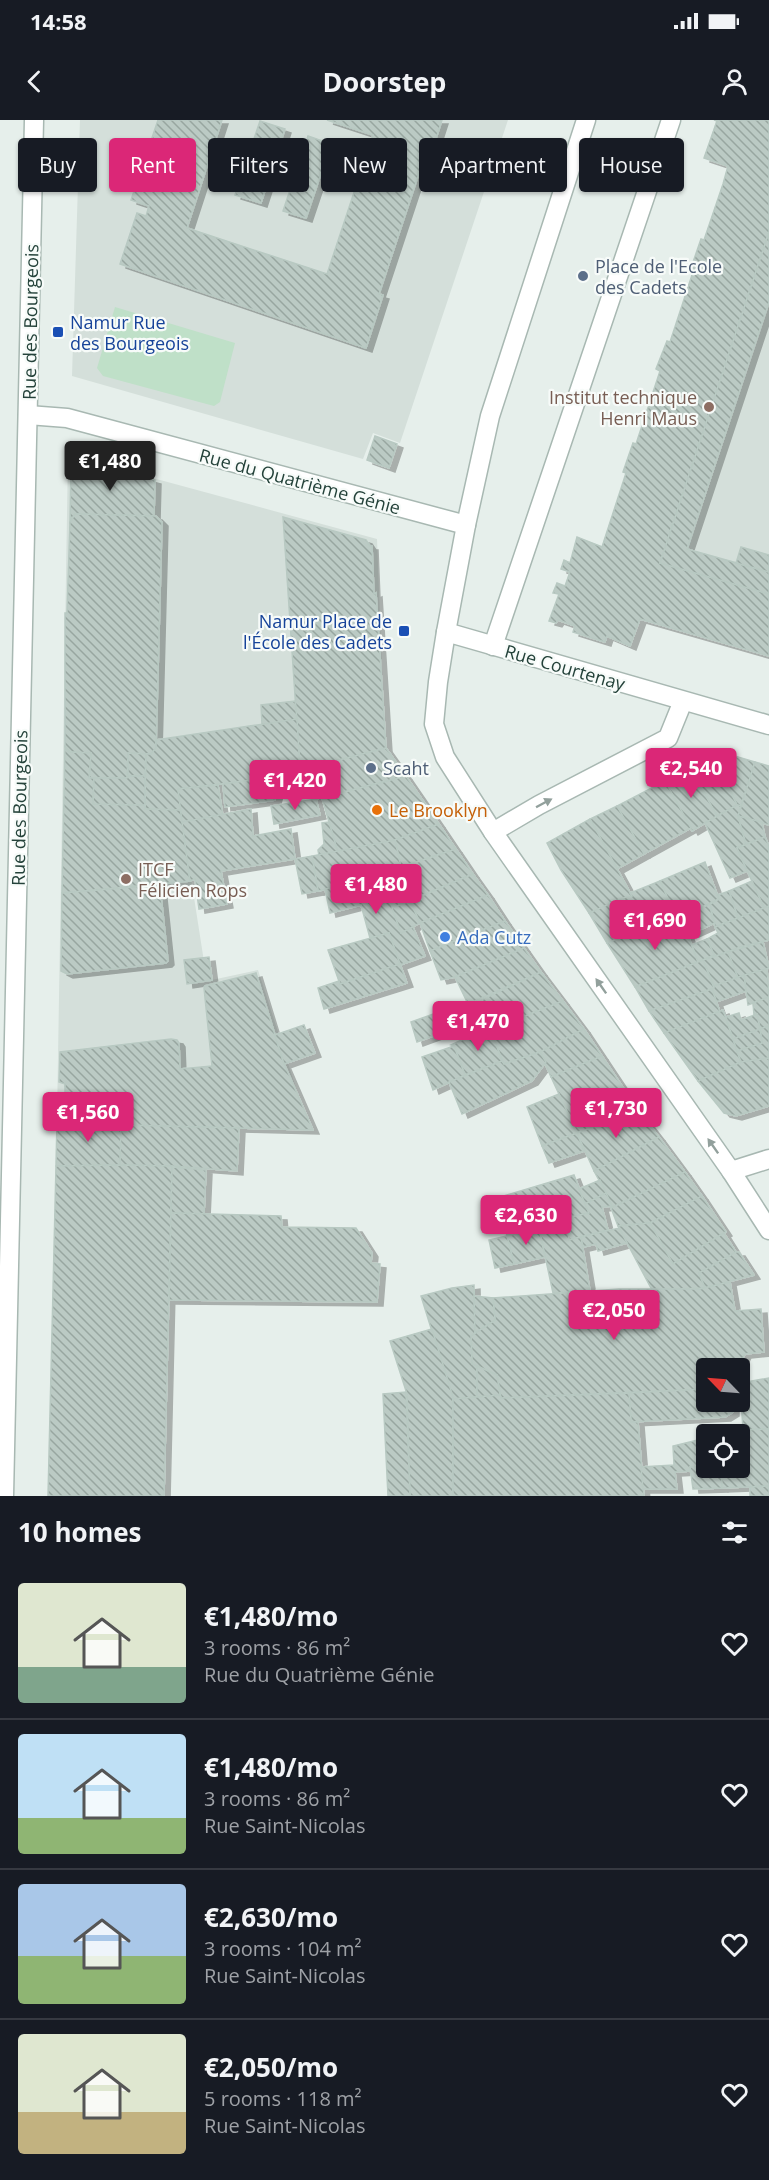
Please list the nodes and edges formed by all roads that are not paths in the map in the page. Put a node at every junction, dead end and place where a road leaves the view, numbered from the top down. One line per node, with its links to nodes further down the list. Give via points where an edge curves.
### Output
1 (34, 120): 4 (street, Rue des Bourgeois)
2 (586, 120): 5 (street, via 490,416)
3 (671, 120): 7 (street)
4 (27, 415): 5 (street, Rue du Quatrième Génie, via 67,418); 14 (street, Rue des Bourgeois)
5 (466, 525): 6 (street)
6 (446, 632): 7 (street, Rue Courtenay); 10 (street, via 434,724 445,757)
7 (493, 646): 8 (street, Rue Courtenay)
8 (683, 701): 9 (street, Rue Courtenay); 10 (street, one-way to 8, via 668,738)
9 (769, 725)
10 (493, 832): 12 (street, one-way to 10)
11 (769, 1159): 12 (street)
12 (731, 1171): 13 (street)
13 (769, 1230)
14 (4, 1344): 15 (street, Rue des Bourgeois)
15 (4, 1496)

